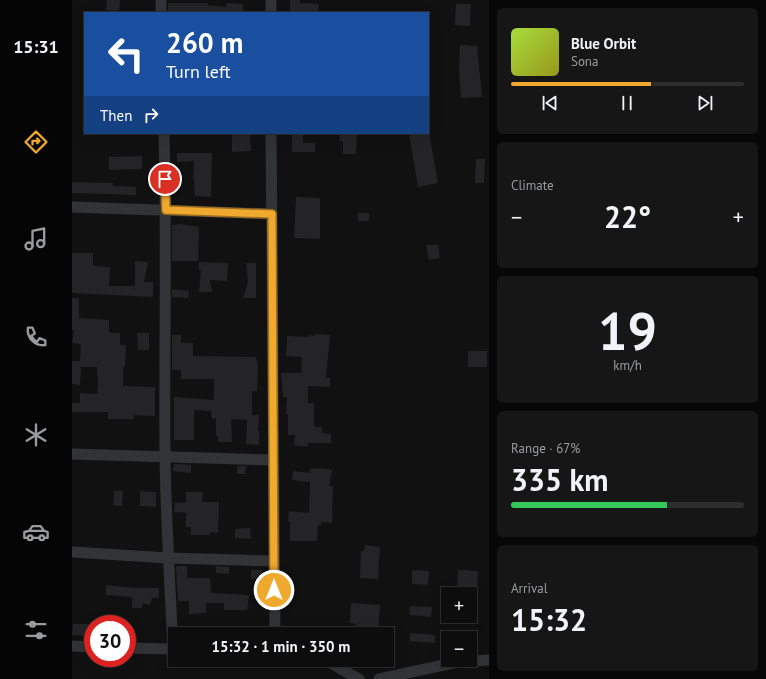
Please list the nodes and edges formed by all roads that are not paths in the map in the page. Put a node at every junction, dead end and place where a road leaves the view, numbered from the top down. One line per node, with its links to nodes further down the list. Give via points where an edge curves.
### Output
1 (161, 0): 3 (street)
2 (271, 0): 4 (street)
3 (161, 12)
4 (271, 12)
5 (164, 134): 8 (street)
6 (271, 134): 9 (street)
7 (72, 207): 8 (street)
8 (166, 210): 9 (street); 11 (street)
9 (272, 214): 12 (street)
10 (72, 454): 11 (street)
11 (165, 456): 12 (street); 14 (street)
12 (273, 460): 15 (street)
13 (72, 552): 14 (street)
14 (168, 558): 15 (street); 16 (street)
15 (274, 561): 17 (street)
16 (173, 627)
17 (275, 627)
18 (72, 646): 19 (street)
19 (84, 647)
20 (136, 648): 21 (street)
21 (168, 649)
22 (489, 660): 25 (street, via 458,662)
23 (338, 667): 24 (street)
24 (359, 679)
25 (379, 679)

